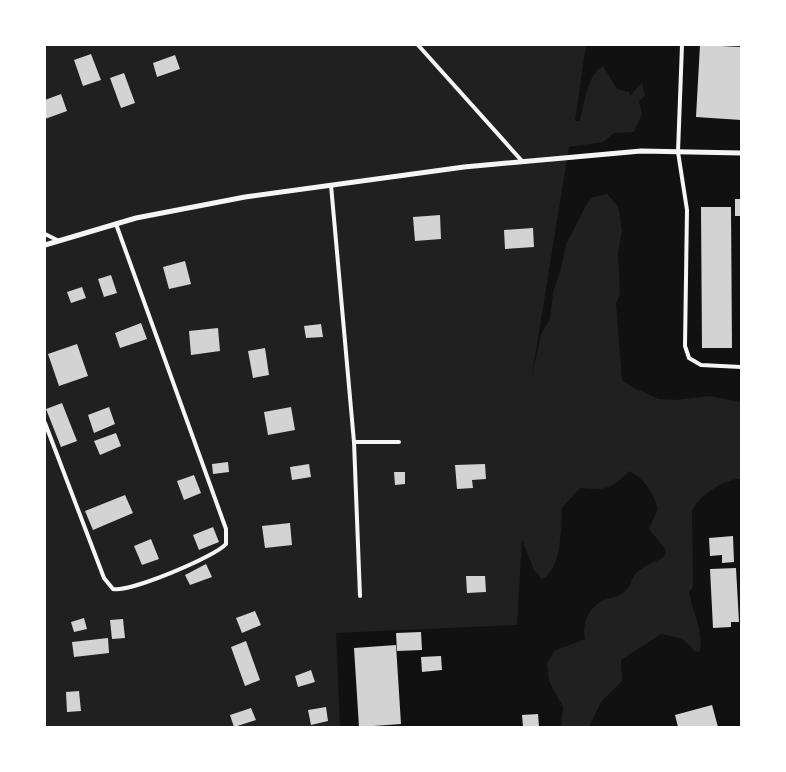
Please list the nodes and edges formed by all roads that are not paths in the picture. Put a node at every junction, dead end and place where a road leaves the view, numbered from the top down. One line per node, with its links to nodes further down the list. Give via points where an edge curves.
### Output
1 (418, 45): 5 (lane)
2 (682, 45): 3 (lane)
3 (678, 152): 4 (street); 5 (street, via 641,151); 11 (lane, via 687,210 685,346 689,358 700,365)
4 (741, 153)
5 (522, 161): 6 (street)
6 (331, 185): 7 (street, via 244,197); 13 (lane)
7 (116, 224): 9 (street); 12 (lane, via 226,528 226,544 211,556 164,575 128,589 113,589 104,578)
8 (45, 234): 9 (lane)
9 (59, 241): 10 (street)
10 (45, 245)
11 (741, 367)
12 (45, 423)
13 (354, 442): 14 (lane); 15 (lane)
14 (399, 442)
15 (360, 596)

